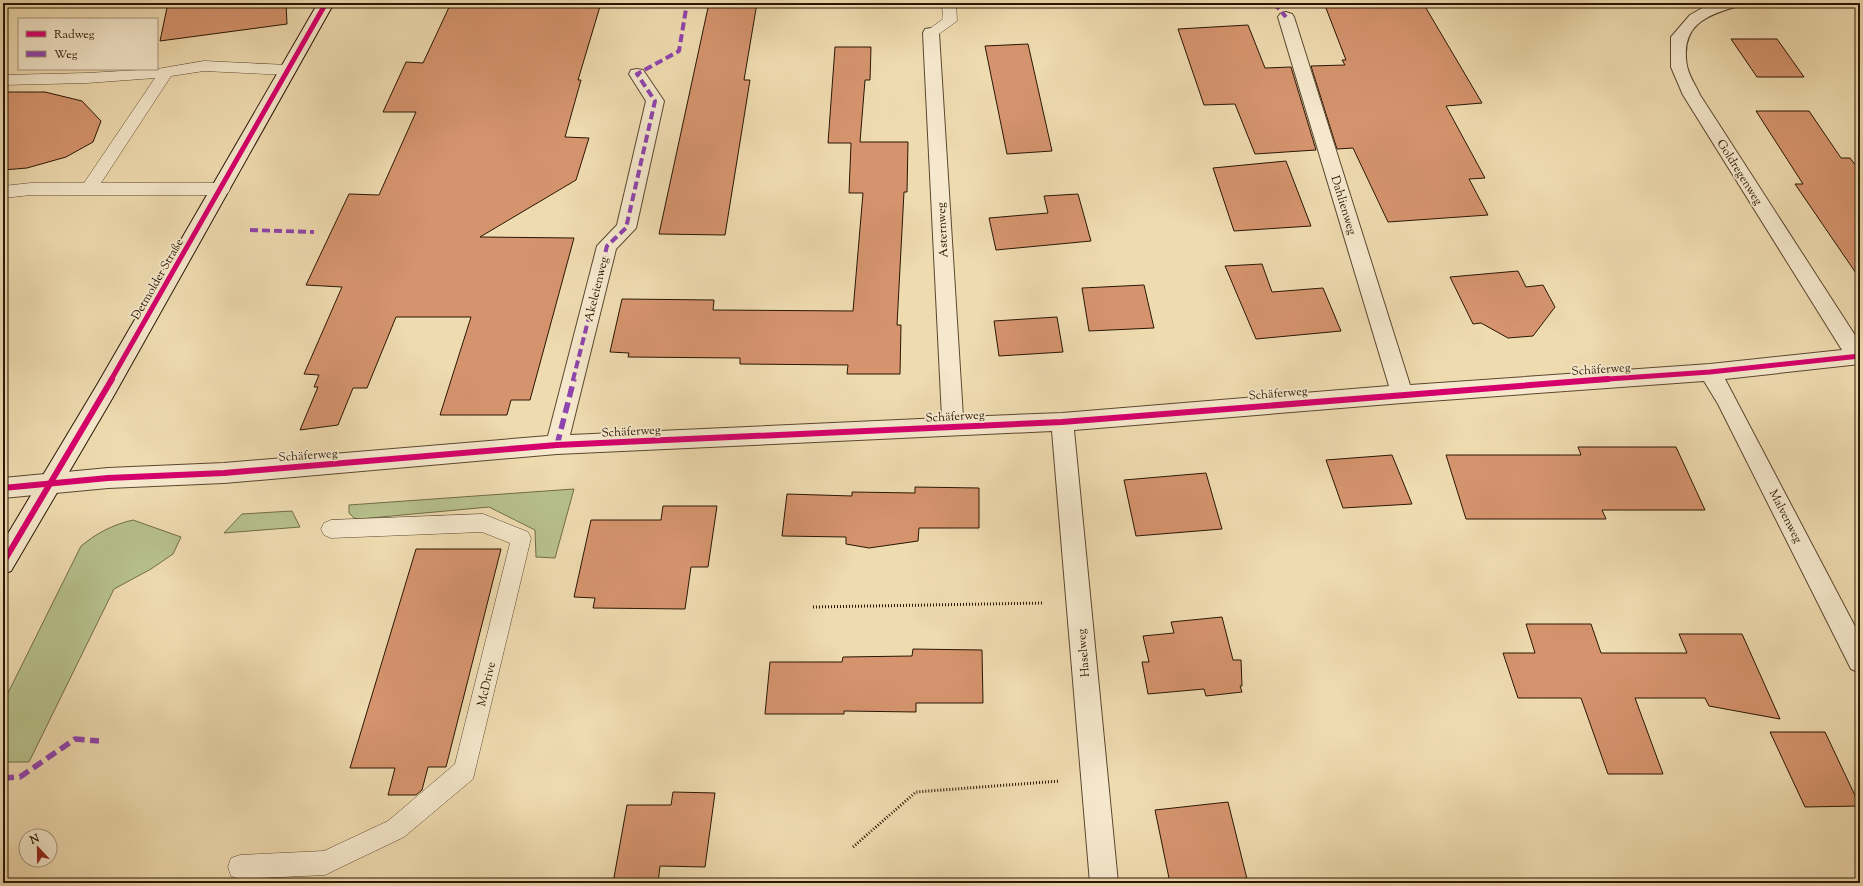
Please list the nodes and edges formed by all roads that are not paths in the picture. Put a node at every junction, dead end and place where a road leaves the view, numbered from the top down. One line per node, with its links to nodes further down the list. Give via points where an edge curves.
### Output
1 (326, 3): 6 (street, Detmolder Straße)
2 (949, 3): 5 (lane, via 950,21)
3 (1733, 3): 13 (street, Goldregenweg, via 1716,5 1692,21 1679,37 1679,67 1692,95)
4 (1286, 17): 15 (street, Dahlienweg)
5 (931, 34): 17 (street, Asternweg)
6 (288, 70): 7 (lane, via 204,66); 11 (street, Detmolder Straße)
7 (166, 72): 9 (lane, via 87,78); 10 (lane)
8 (637, 74): 18 (street, Akeleienweg, via 655,101 626,228 607,246)
9 (3, 80)
10 (89, 189): 11 (lane); 12 (lane, via 31,189)
11 (222, 189): 19 (street, Detmolder Straße)
12 (3, 192)
13 (1858, 356): 14 (street, Schäferweg)
14 (1710, 372): 15 (street, Schäferweg); 23 (street, Malvenweg)
15 (1402, 394): 16 (street, Schäferweg)
16 (1062, 422): 17 (street, Schäferweg); 25 (street, Haselweg)
17 (953, 427): 18 (street, Schäferweg)
18 (556, 445): 19 (street, Schäferweg, via 224,473)
19 (50, 484): 20 (street, Schäferweg); 22 (street, Detmolder Straße)
20 (3, 488)
21 (331, 529): 24 (lane, McDrive, via 483,523 521,538 465,771 396,830 325,863)
22 (3, 563)
23 (1860, 661)
24 (240, 867)
25 (1104, 883)

